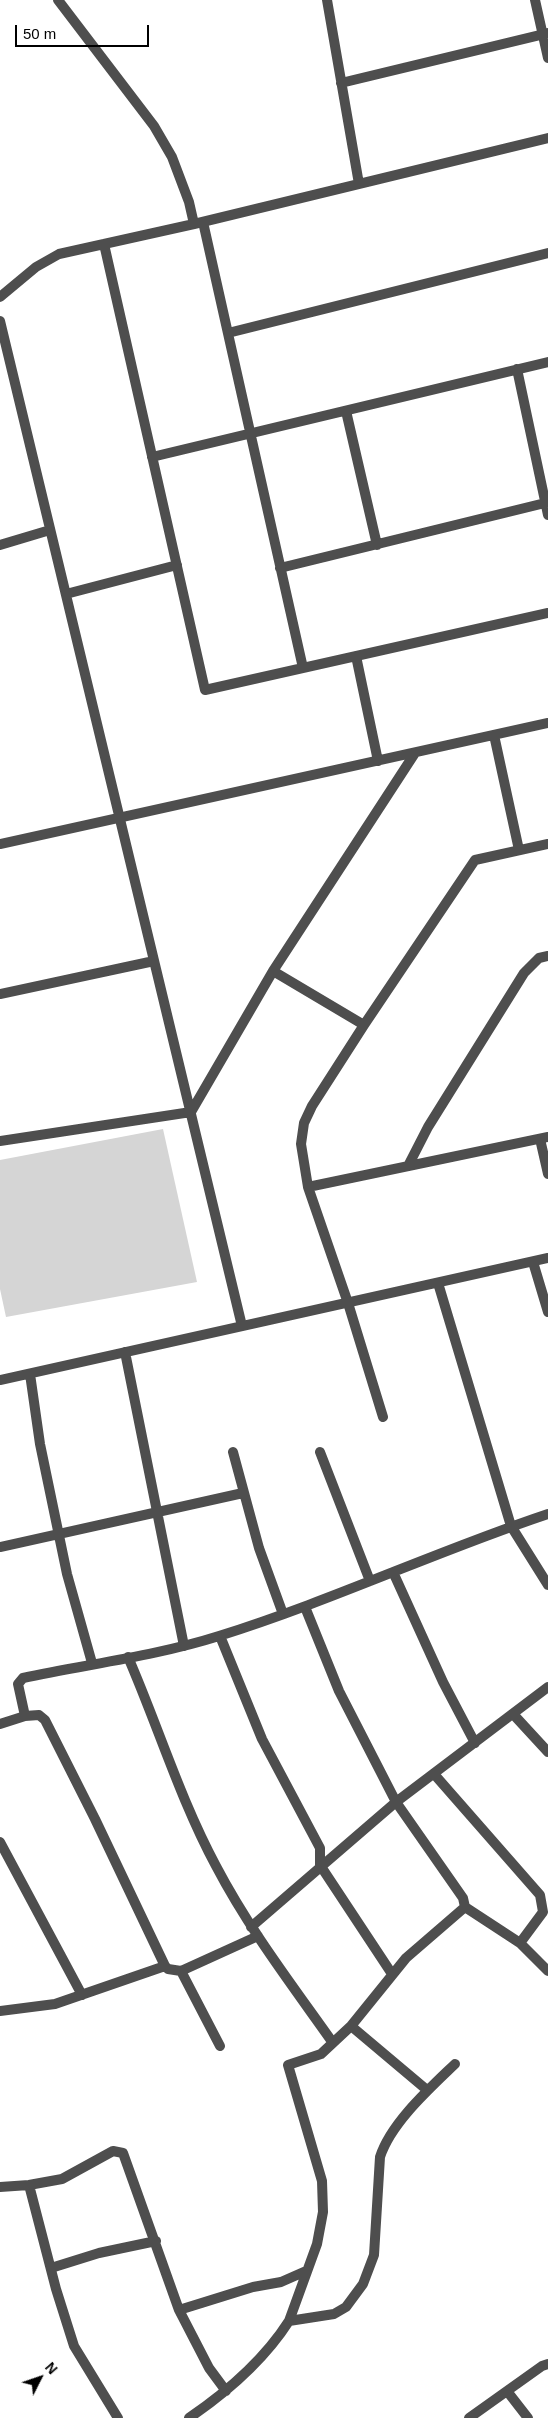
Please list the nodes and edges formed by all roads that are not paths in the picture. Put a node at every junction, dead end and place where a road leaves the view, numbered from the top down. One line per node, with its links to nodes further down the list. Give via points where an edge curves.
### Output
1 (58, 0): 9 (street, via 158,134 172,157)
2 (327, 0): 6 (street)
3 (535, 0): 4 (street)
4 (545, 34): 5 (street); 6 (street)
5 (548, 58)
6 (341, 83): 8 (street)
7 (548, 138): 8 (street)
8 (359, 184): 9 (street)
9 (198, 223): 10 (street); 14 (street)
10 (104, 244): 12 (street, via 59,254 36,267); 19 (street)
11 (548, 253): 14 (street)
12 (0, 297)
13 (0, 321): 22 (street)
14 (228, 332): 18 (street)
15 (548, 362): 16 (street)
16 (517, 369): 17 (street); 20 (street)
17 (346, 411): 18 (street); 23 (street)
18 (251, 434): 19 (street); 26 (street)
19 (152, 458): 25 (street)
20 (545, 503): 21 (street); 23 (street)
21 (548, 515)
22 (50, 530): 24 (street); 27 (street)
23 (377, 544): 26 (street)
24 (0, 545)
25 (177, 565): 27 (street); 30 (street, via 205,690)
26 (280, 568): 30 (street)
27 (66, 594): 35 (street)
28 (548, 613): 29 (street)
29 (356, 656): 30 (street); 34 (street)
30 (303, 668)
31 (548, 723): 32 (street)
32 (494, 735): 33 (street); 38 (street)
33 (415, 753): 34 (street); 41 (street)
34 (378, 761): 35 (street)
35 (120, 818): 36 (street); 40 (street)
36 (0, 844)
37 (548, 844): 38 (street)
38 (519, 850): 43 (street, via 475,860)
39 (548, 956): 47 (street, via 539,958 524,973)
40 (154, 961): 42 (street); 44 (street)
41 (273, 971): 43 (street); 44 (street)
42 (0, 994)
43 (364, 1025): 49 (street, via 304,1123 301,1144)
44 (190, 1112): 46 (street); 55 (street)
45 (544, 1138): 47 (street); 48 (street)
46 (0, 1141)
47 (408, 1166): 49 (street)
48 (548, 1174)
49 (308, 1187): 53 (street)
50 (548, 1258): 51 (street)
51 (533, 1262): 52 (street); 54 (street)
52 (438, 1283): 53 (street); 65 (street)
53 (348, 1303): 55 (street); 59 (street)
54 (548, 1312)
55 (242, 1326): 56 (street)
56 (125, 1352): 57 (street); 63 (street)
57 (30, 1374): 58 (street); 66 (street, via 40,1444)
58 (0, 1380)
59 (383, 1416)
60 (232, 1452): 62 (street)
61 (320, 1452): 69 (street)
62 (243, 1493): 63 (street); 72 (street)
63 (157, 1514): 66 (street); 74 (street)
64 (548, 1514): 65 (street)
65 (511, 1526): 68 (street); 70 (street)
66 (60, 1533): 67 (street); 76 (street, via 73,1600)
67 (0, 1547)
68 (394, 1572): 69 (street); 81 (street, via 443,1682)
69 (370, 1581): 71 (street)
70 (548, 1585)
71 (305, 1606): 72 (street); 84 (street, via 340,1691)
72 (283, 1614): 73 (street)
73 (220, 1636): 74 (street); 86 (street, via 262,1739 320,1848)
74 (184, 1646): 75 (street)
75 (128, 1657): 76 (street); 88 (street, via 201,1835)
76 (92, 1663): 79 (street, via 21,1679 18,1689)
77 (548, 1687): 78 (street)
78 (513, 1714): 81 (street); 82 (street)
79 (25, 1716): 80 (street); 91 (street, via 39,1715 45,1720)
80 (0, 1724)
81 (475, 1743): 83 (street)
82 (548, 1752)
83 (434, 1774): 84 (street); 90 (street, via 540,1896 543,1912)
84 (396, 1802): 86 (street); 87 (street)
85 (0, 1842): 95 (street)
86 (320, 1865): 88 (street); 94 (street)
87 (465, 1907): 90 (street); 94 (street)
88 (251, 1927): 89 (street)
89 (258, 1936): 92 (street); 98 (street)
90 (520, 1943): 93 (street)
91 (165, 1966): 92 (street); 95 (street)
92 (181, 1971): 99 (street)
93 (548, 1971)
94 (392, 1974): 97 (street)
95 (82, 1996): 96 (street, via 44,2006)
96 (0, 2011)
97 (351, 2026): 98 (street); 101 (street)
98 (333, 2043): 106 (street, via 321,2054 288,2065 322,2181 320,2233)
99 (220, 2046)
100 (455, 2064): 101 (street)
101 (427, 2090): 108 (street, via 384,2145 380,2157 374,2255 363,2284 346,2308 334,2314)
102 (29, 2185): 103 (street); 104 (street, via 62,2179 113,2151 123,2153); 105 (street)
103 (0, 2187)
104 (156, 2241): 105 (street, via 99,2253); 107 (street)
105 (51, 2268): 112 (street, via 74,2346)
106 (306, 2271): 107 (street, via 281,2282); 108 (street)
107 (180, 2310): 110 (street, via 208,2368)
108 (289, 2321): 110 (street, via 267,2350)
109 (548, 2364): 111 (street)
110 (226, 2391): 113 (street)
111 (507, 2391): 114 (street); 115 (street)
112 (118, 2418)
113 (189, 2418)
114 (470, 2418)
115 (528, 2418)

